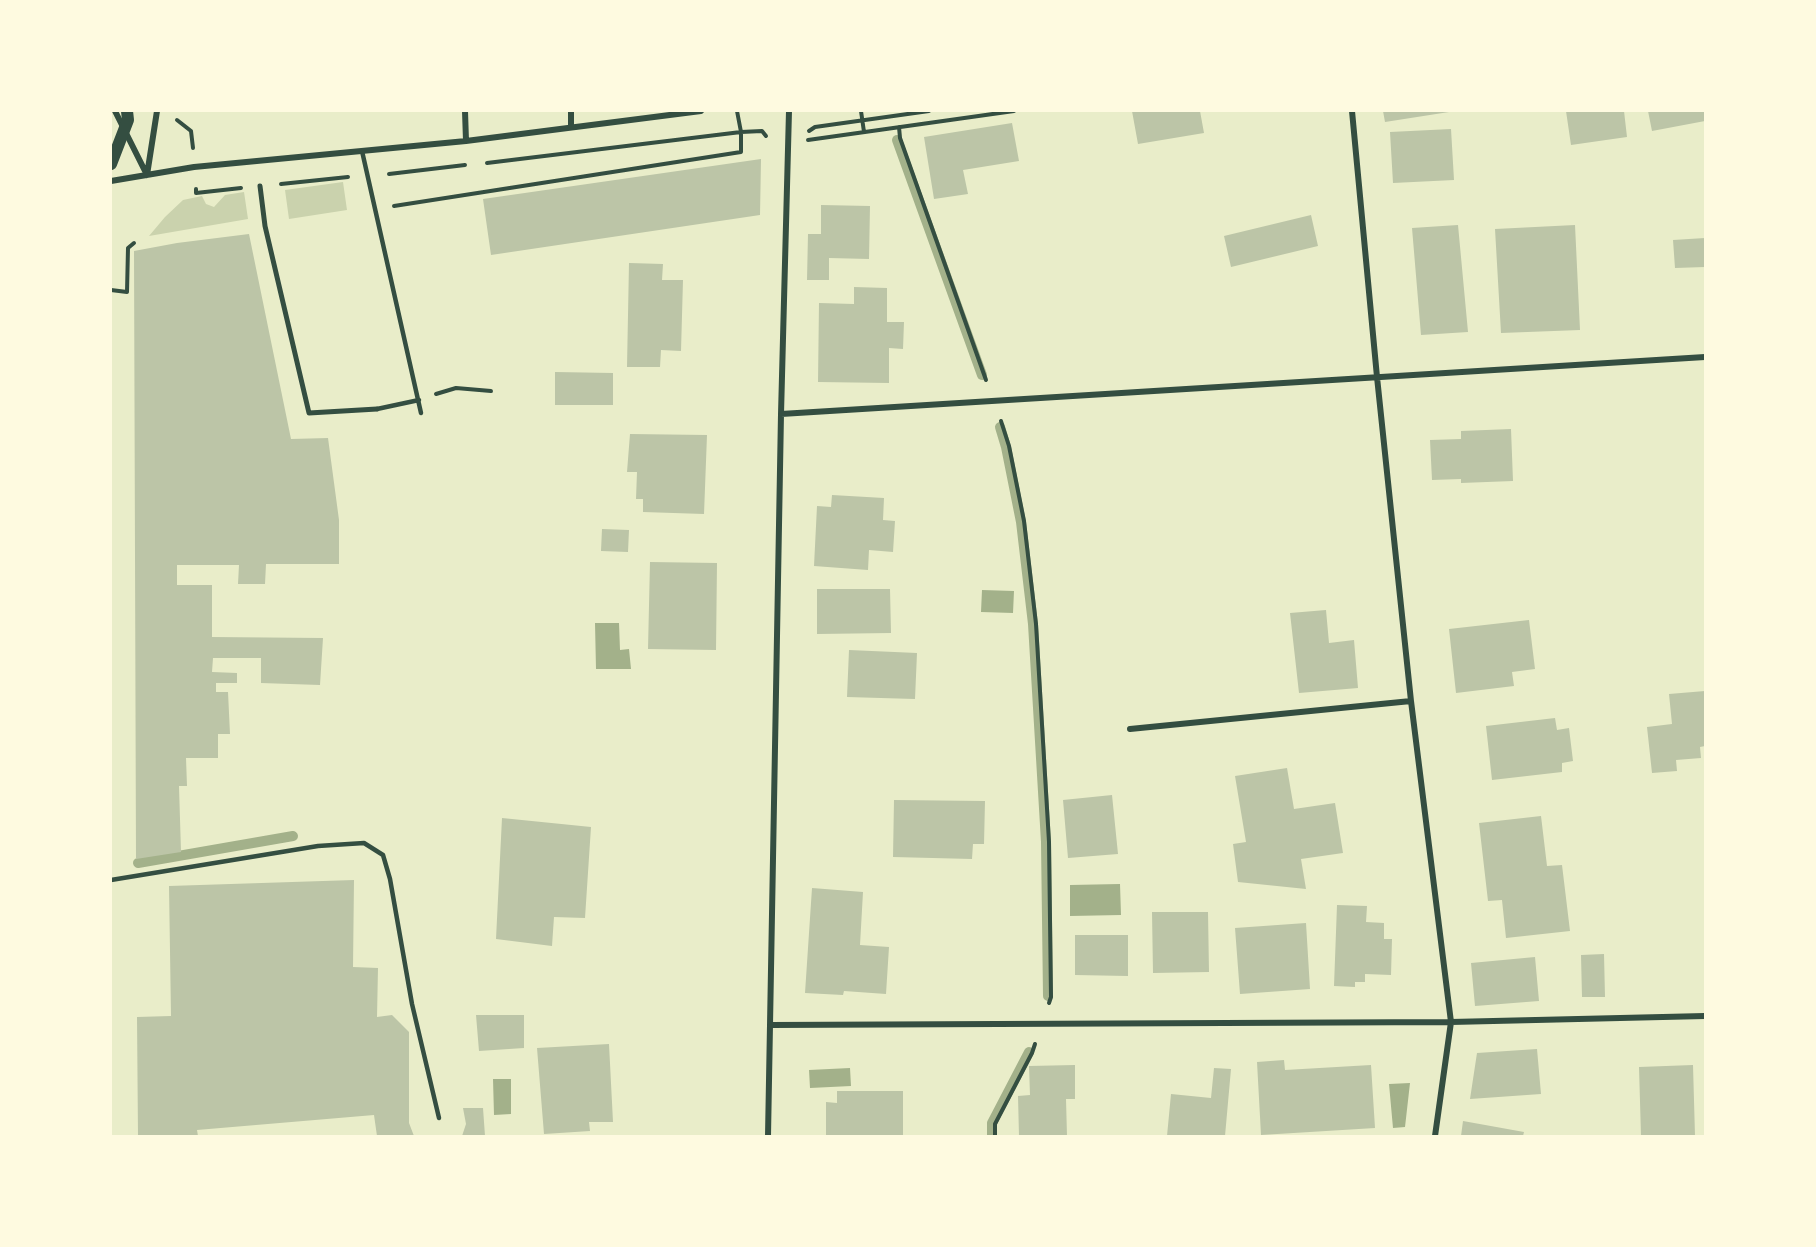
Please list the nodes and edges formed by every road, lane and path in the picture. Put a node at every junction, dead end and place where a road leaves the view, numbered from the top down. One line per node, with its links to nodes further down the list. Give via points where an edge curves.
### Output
1 (115, 111): 17 (street)
2 (127, 111): 17 (main road)
3 (158, 111): 27 (street)
4 (465, 111): 20 (street)
5 (571, 111): 15 (street)
6 (701, 111): 15 (street)
7 (737, 111): 18 (path)
8 (789, 111): 21 (street)
9 (861, 111): 14 (path)
10 (929, 111): 14 (path)
11 (1014, 111): 16 (path)
12 (1352, 111): 35 (street)
13 (171, 116): 26 (path, via 191,131)
14 (862, 120): 19 (path); 21 (path, via 815,127)
15 (571, 127): 20 (street)
16 (898, 127): 19 (path); 38 (path)
17 (124, 129): 24 (main road); 27 (street)
18 (741, 132): 21 (path, via 762,131 769,140); 23 (path); 31 (path, via 741,152)
19 (864, 132): 21 (path)
20 (466, 141): 22 (street)
21 (789, 143): 41 (street)
22 (362, 151): 26 (street); 28 (lane)
23 (483, 163)
24 (111, 164)
25 (472, 164): 28 (path)
26 (194, 167): 27 (street)
27 (147, 175): 29 (street)
28 (368, 176): 31 (lane)
29 (111, 182)
30 (260, 186): 39 (street, via 265,226 309,413)
31 (375, 209): 37 (lane)
32 (134, 243): 33 (path, via 128,248 128,292)
33 (111, 290)
34 (1705, 357): 35 (street)
35 (1377, 377): 38 (street); 42 (street)
36 (491, 391): 37 (path, via 456,388)
37 (419, 400): 39 (lane); 40 (lane)
38 (994, 401): 41 (street); 47 (path, via 1009,446 1024,521 1036,624 1049,843 1051,997)
39 (377, 409)
40 (421, 413)
41 (781, 414): 48 (street)
42 (1411, 701): 43 (street); 46 (street)
43 (1130, 729)
44 (111, 880): 49 (lane, via 318,846 363,843 383,855)
45 (1705, 1016): 46 (street)
46 (1451, 1022): 47 (street); 52 (street)
47 (1042, 1024): 48 (street); 51 (path, via 1032,1053 995,1124)
48 (771, 1025): 50 (street)
49 (439, 1118)
50 (768, 1136)
51 (995, 1136)
52 (1435, 1136)

